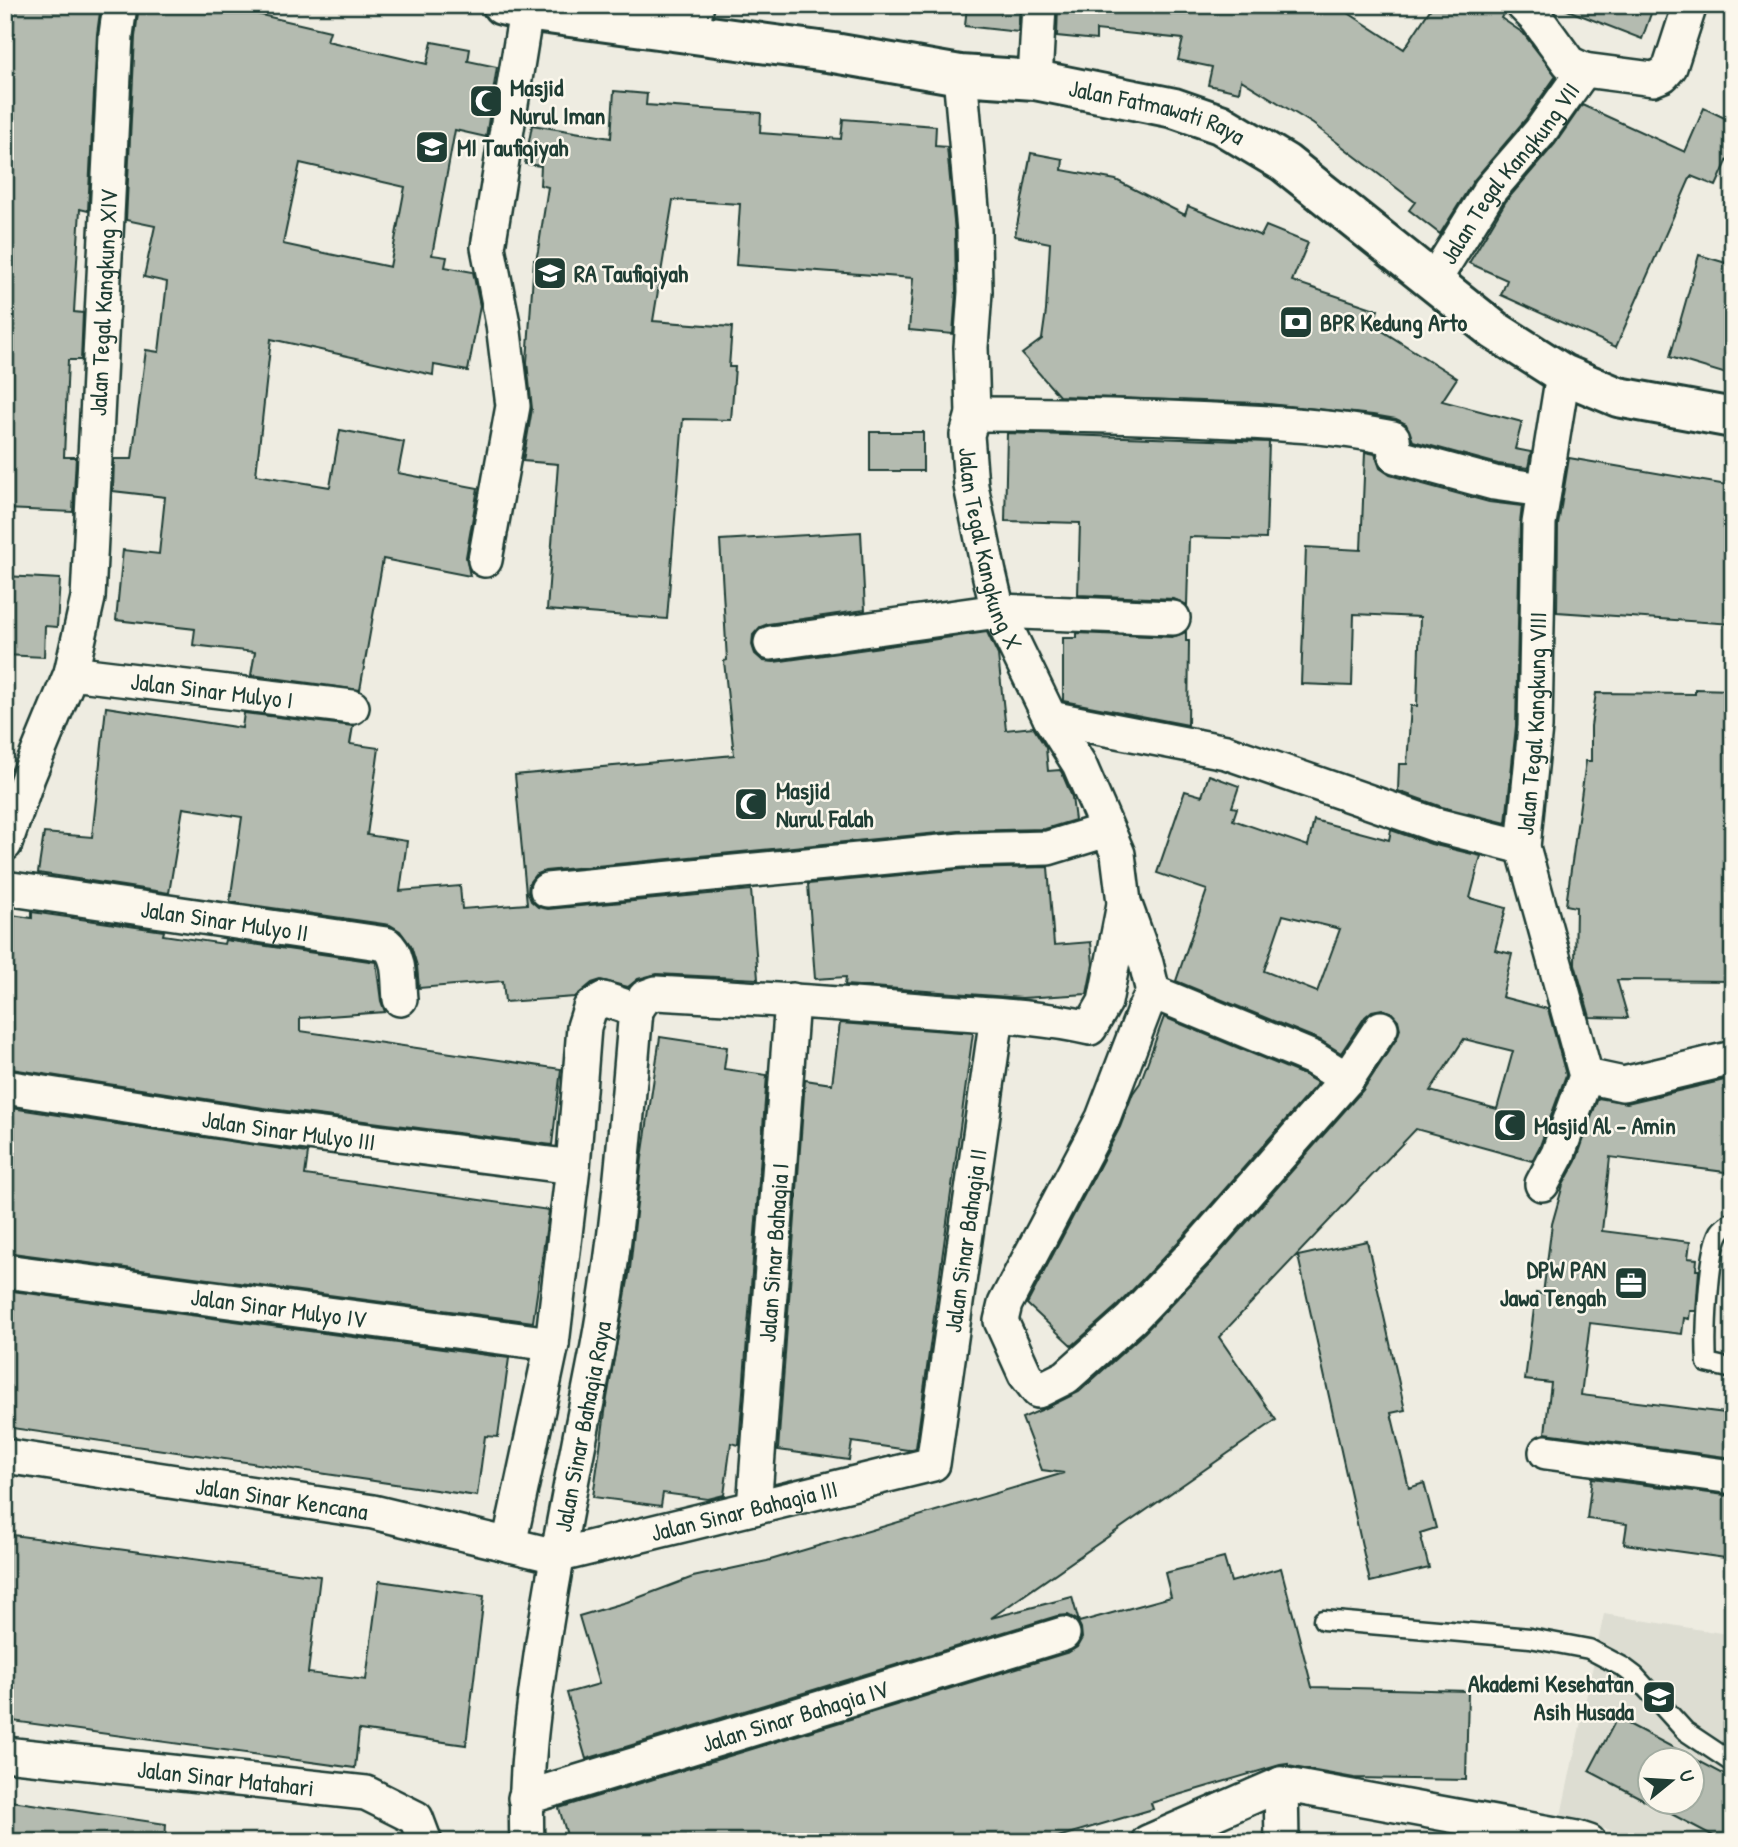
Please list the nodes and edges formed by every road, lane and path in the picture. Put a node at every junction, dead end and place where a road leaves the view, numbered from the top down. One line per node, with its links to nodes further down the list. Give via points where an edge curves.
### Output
1 (120, 5): 19 (street, Jalan Tegal Kangkung XIV, via 88,598)
2 (1039, 5): 9 (street)
3 (1523, 5): 7 (street, Jalan Tegal Kangkung VII, via 1569,62)
4 (1690, 5): 7 (street, via 1670,67 1663,75 1653,79)
5 (514, 8): 6 (main road, Jalan Fatmawati Raya); 15 (street, via 488,247 513,406)
6 (694, 19): 8 (main road, Jalan Fatmawati Raya, via 834,53)
7 (1584, 70): 10 (street, Jalan Tegal Kangkung VII, via 1540,132 1490,190)
8 (960, 75): 9 (main road, Jalan Fatmawati Raya); 12 (street, Jalan Tegal Kangkung X, via 974,231)
9 (1035, 80): 10 (main road, Jalan Fatmawati Raya, via 1174,108 1220,124 1285,163)
10 (1434, 281): 11 (main road, Jalan Fatmawati Raya, via 1494,330)
11 (1563, 374): 13 (main road, Jalan Fatmawati Raya, via 1618,397); 14 (street, Jalan Tegal Kangkung VIII)
12 (973, 414): 14 (street, via 1112,415 1351,429 1393,438 1395,456 1494,483); 16 (street, Jalan Tegal Kangkung X, via 967,435 971,485)
13 (1733, 418)
14 (1544, 490): 24 (street, Jalan Tegal Kangkung VIII, via 1539,523 1535,727)
15 (485, 560)
16 (998, 611): 17 (street); 18 (street); 21 (street, Jalan Tegal Kangkung X)
17 (1172, 618)
18 (771, 643)
19 (71, 673): 20 (street, Jalan Sinar Mulyo I); 23 (street, Jalan Tegal Kangkung XIV)
20 (352, 707)
21 (1050, 718): 22 (street, Jalan Tegal Kangkung X, via 1079,764); 24 (street, via 1226,752 1436,825)
22 (1107, 830): 26 (street, via 1048,848 961,850); 27 (street, Jalan Tegal Kangkung X, via 1118,854)
23 (5, 844)
24 (1523, 847): 35 (street, Jalan Tegal Kangkung VIII)
25 (5, 888): 29 (street, Jalan Sinar Mulyo II, via 386,944 396,957)
26 (547, 890)
27 (1124, 902): 28 (street, Jalan Tegal Kangkung X); 32 (street, via 1105,1002 1090,1028)
28 (1153, 992): 36 (street, via 1312,1058); 36 (street, via 1102,1118 1005,1304 1001,1321 1025,1374 1038,1391 1066,1377 1131,1319)
29 (400, 999)
30 (792, 1000): 31 (street, via 656,993); 32 (street); 48 (street, Jalan Sinar Bahagia I)
31 (636, 1010): 38 (street, via 603,999 590,1008 584,1027); 50 (street, Jalan Sinar Bahagia Raya, via 619,1211)
32 (997, 1016): 46 (street, Jalan Sinar Bahagia II)
33 (1381, 1028): 36 (street)
34 (1733, 1058): 35 (street, via 1623,1084)
35 (1586, 1076): 39 (street)
36 (1347, 1079)
37 (5, 1087): 38 (street, Jalan Sinar Mulyo III, via 260,1127)
38 (573, 1167): 42 (street)
39 (1542, 1184)
40 (1733, 1221): 43 (lane, via 1721,1229 1716,1244 1704,1334 1707,1363)
41 (5, 1271): 42 (street, Jalan Sinar Mulyo IV)
42 (552, 1344): 49 (street)
43 (1733, 1369)
44 (1546, 1452): 47 (street)
45 (5, 1456): 49 (street, Jalan Sinar Kencana, via 373,1512)
46 (933, 1464): 48 (street, Jalan Sinar Bahagia III)
47 (1733, 1477)
48 (754, 1508): 50 (street, Jalan Sinar Bahagia III)
49 (509, 1545): 50 (street, Jalan Sinar Kencana)
50 (556, 1556): 56 (street, Jalan Sinar Bahagia Raya, via 528,1741)
51 (1323, 1620): 54 (lane, via 1530,1637 1589,1649 1635,1676 1685,1731)
52 (1063, 1634): 56 (street, Jalan Sinar Bahagia IV)
53 (5, 1755): 58 (street, Jalan Sinar Matahari, via 366,1793 416,1818)
54 (1733, 1763)
55 (1281, 1784): 57 (street); 60 (street); 61 (street)
56 (525, 1798): 59 (street, Jalan Sinar Bahagia Raya)
57 (1581, 1840)
58 (425, 1842)
59 (527, 1842)
60 (1148, 1842)
61 (1282, 1842)

